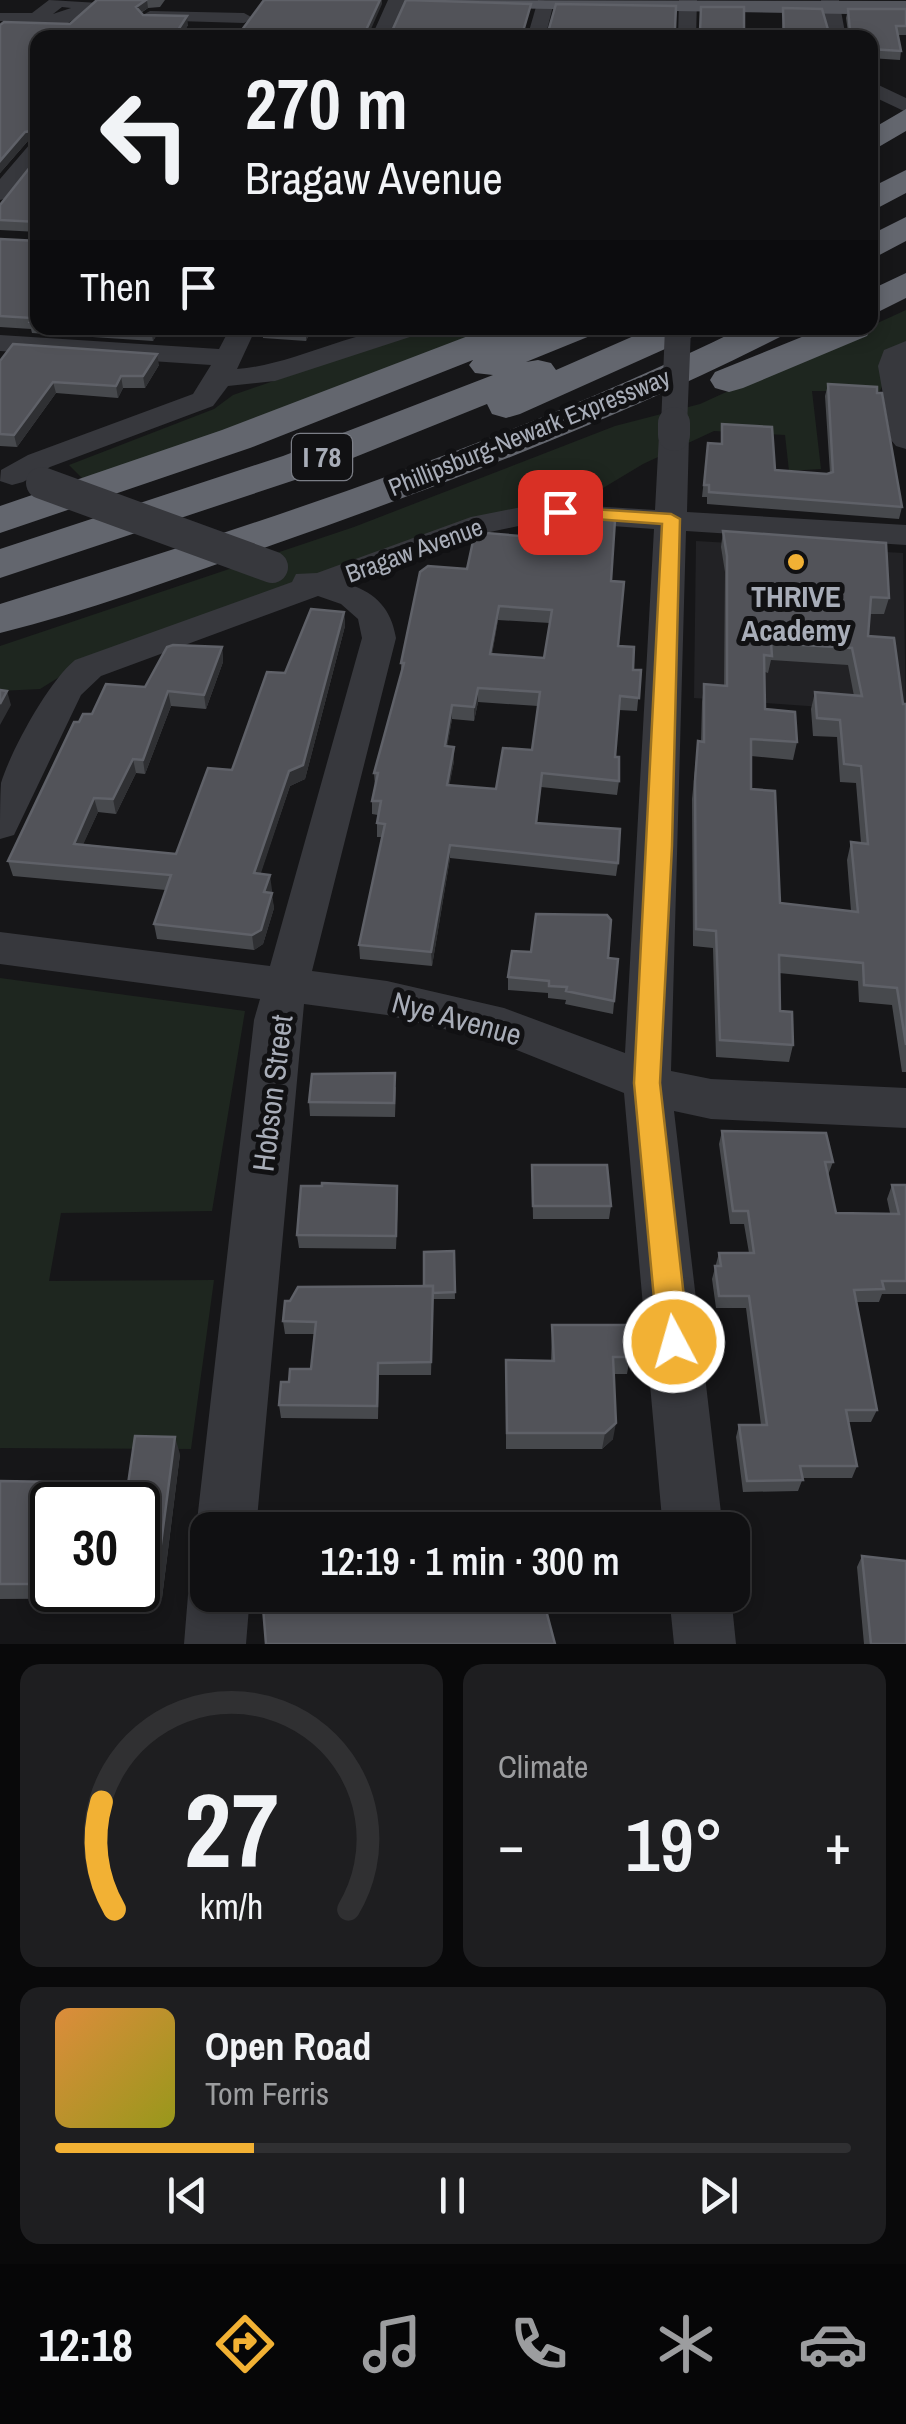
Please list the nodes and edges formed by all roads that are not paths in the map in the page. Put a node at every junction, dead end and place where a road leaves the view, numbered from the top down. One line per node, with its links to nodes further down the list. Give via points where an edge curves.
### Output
1 (23, 0): 13 (street)
2 (163, 0): 12 (street, via 145,21)
3 (396, 0): 15 (street)
4 (434, 0): 6 (main road)
5 (258, 2): 12 (street)
6 (545, 2): 7 (main road); 16 (street)
7 (623, 2): 8 (main road)
8 (688, 2): 9 (main road); 17 (street)
9 (831, 3): 10 (main road); 18 (street)
10 (906, 8)
11 (38, 18): 13 (street)
12 (244, 18): 14 (street)
13 (3, 19)
14 (236, 30)
15 (383, 30)
16 (538, 30)
17 (687, 30)
18 (835, 30)
19 (892, 102): 20 (highway)
20 (878, 128)
21 (0, 148): 22 (street)
22 (30, 149)
23 (906, 149): 25 (highway)
24 (30, 158): 27 (street)
25 (878, 168)
26 (906, 178): 28 (highway)
27 (0, 193)
28 (878, 197)
29 (906, 201): 30 (highway)
30 (878, 219)
31 (906, 226): 32 (highway)
32 (878, 245)
33 (906, 246): 34 (highway)
34 (878, 264)
35 (906, 283): 36 (highway)
36 (878, 301)
37 (906, 302): 38 (highway)
38 (878, 316)
39 (240, 335): 52 (street)
40 (388, 335): 52 (street, via 265,375)
41 (503, 335): 59 (highway, via 236,440)
42 (559, 335): 60 (highway, I 78, via 307,434)
43 (619, 335): 62 (highway, Phillipsburg-Newark Expressway / I 78, via 346,448)
44 (664, 335): 57 (highway, Phillipsburg-Newark Expressway / I 78, via 504,407)
45 (680, 335): 58 (street, bridge)
46 (703, 335): 57 (highway, via 560,395)
47 (755, 335): 55 (highway, Phillipsburg-Newark Expressway / I 78, via 642,390)
48 (819, 335): 53 (highway)
49 (837, 335): 53 (highway)
50 (0, 343): 52 (street)
51 (906, 349): 54 (street, via 892,366)
52 (223, 368): 56 (street, via 198,403 39,460)
53 (740, 376): 55 (highway, via 567,438)
54 (906, 440)
55 (478, 456): 65 (highway, Phillipsburg-Newark Expressway / I 78)
56 (18, 478): 63 (street, Bragaw Avenue, bridge)
57 (288, 491): 64 (highway, Phillipsburg-Newark Expressway / I 78)
58 (671, 519): 61 (street, Bragaw Avenue); 63 (street, Bragaw Avenue, via 512,516); 69 (street)
59 (0, 520)
60 (0, 535)
61 (906, 536)
62 (0, 564)
63 (318, 584): 66 (street, via 110,657 80,674); 68 (street, Hobson Street, via 362,602 380,630)
64 (0, 587)
65 (0, 619)
66 (0, 824)
67 (0, 948): 68 (street, Nye Avenue)
68 (289, 984): 69 (street, Nye Avenue, via 446,1009); 71 (street, Hobson Street, via 277,1020)
69 (647, 1083): 70 (street, Nye Avenue, via 711,1099); 72 (street)
70 (906, 1108)
71 (228, 1512)
72 (691, 1512)
73 (218, 1612): 75 (street)
74 (702, 1612): 76 (street)
75 (214, 1644)
76 (705, 1644)

